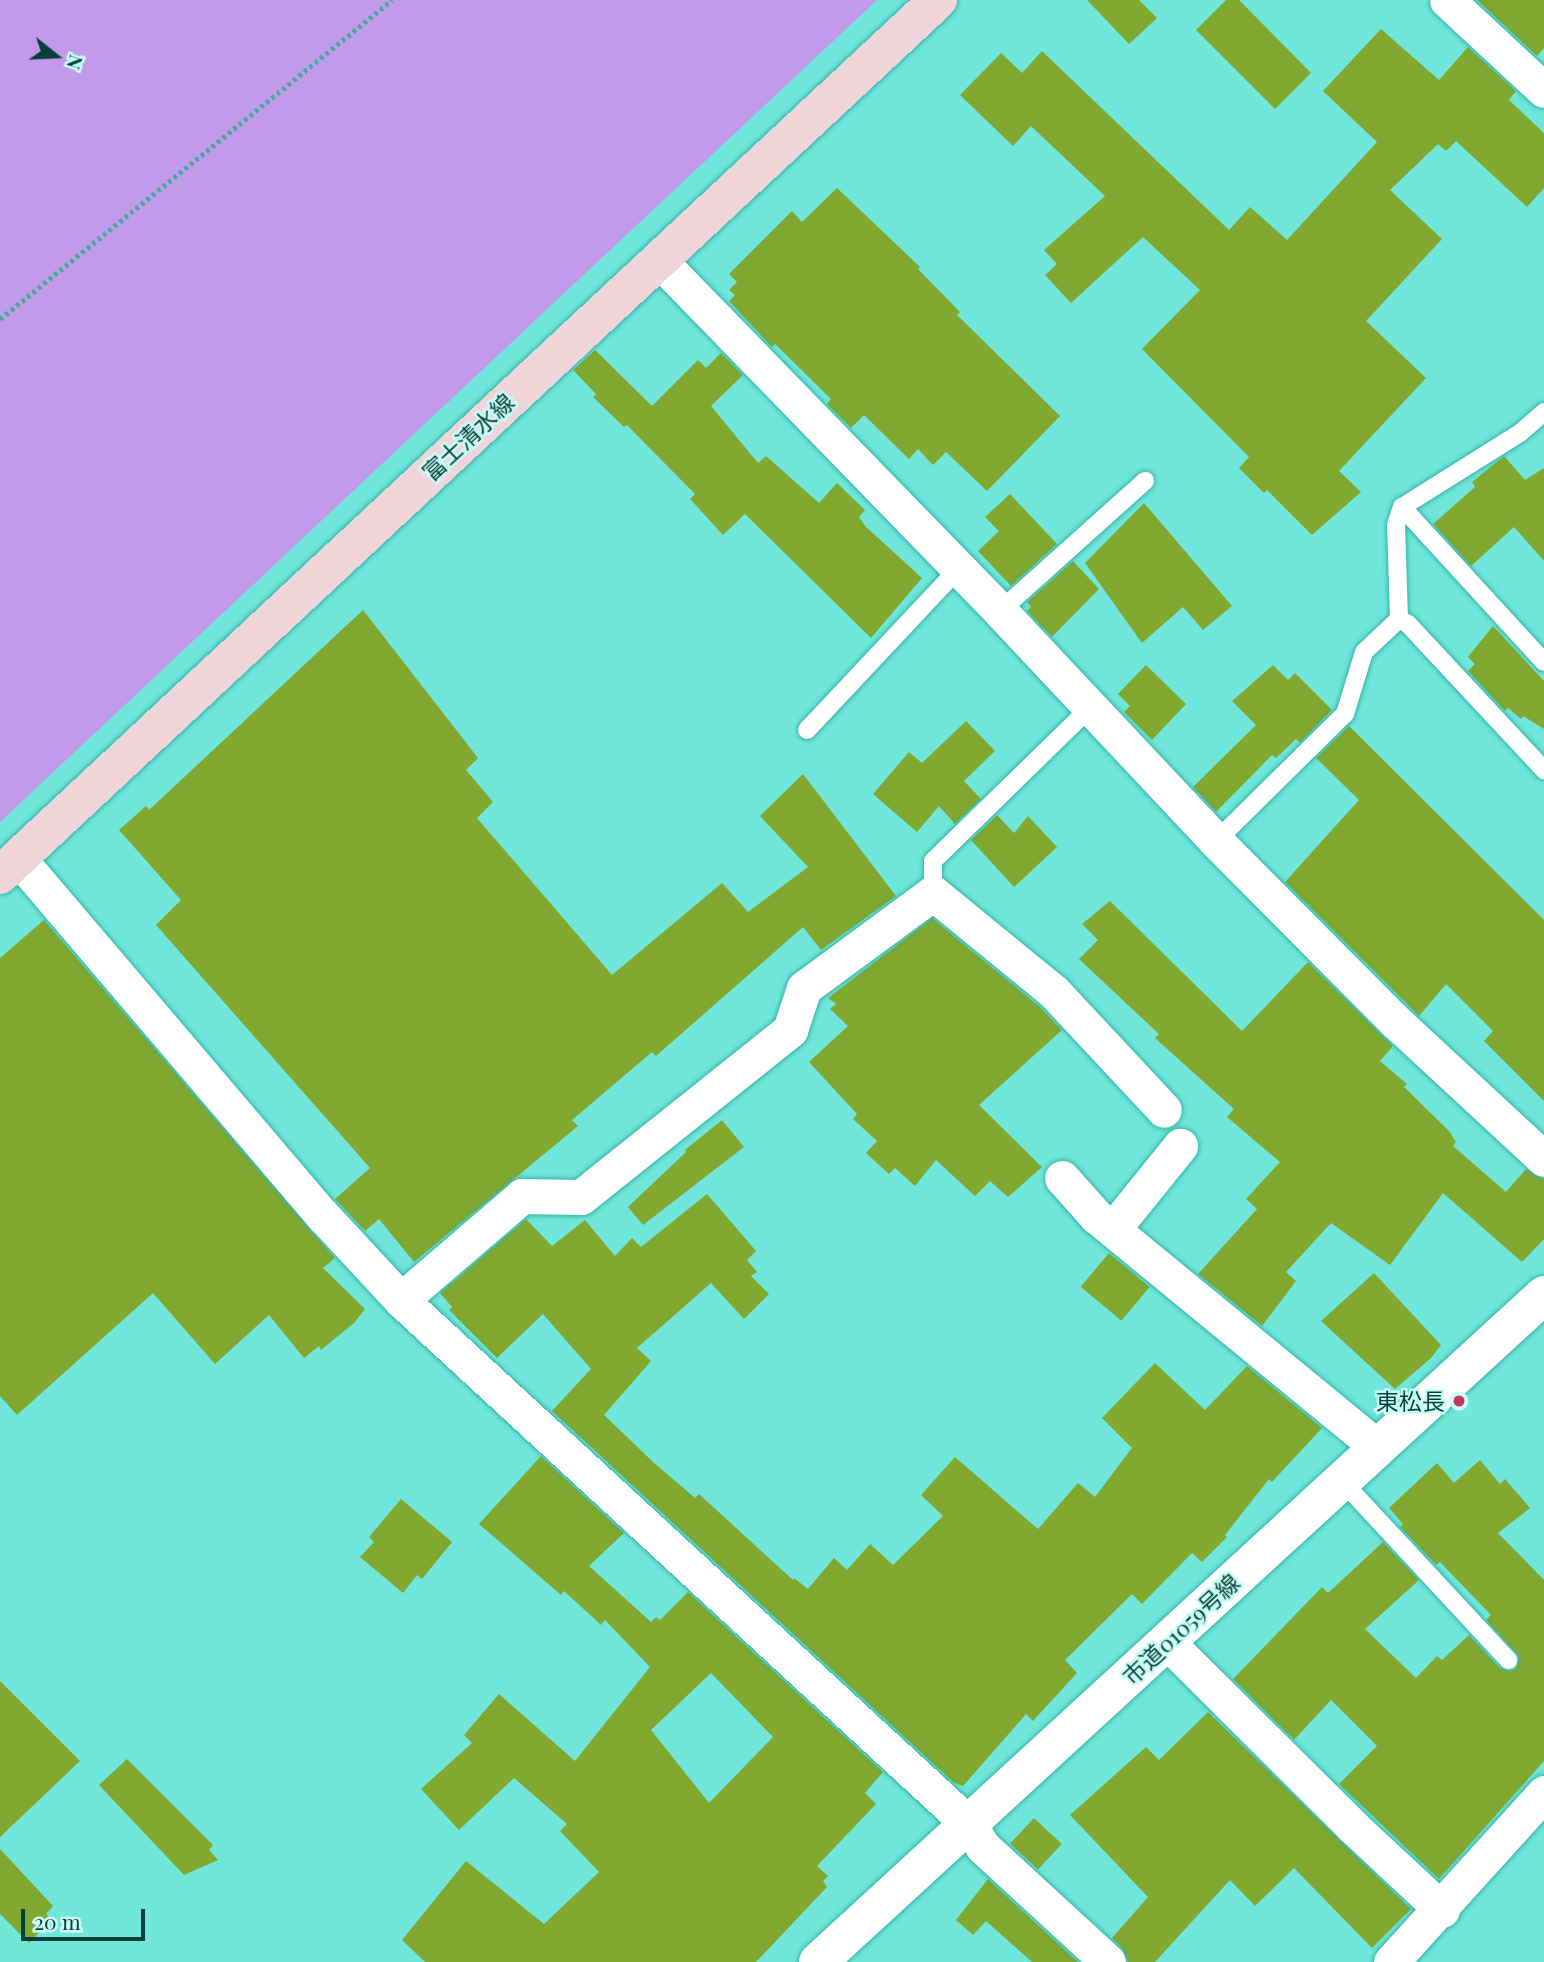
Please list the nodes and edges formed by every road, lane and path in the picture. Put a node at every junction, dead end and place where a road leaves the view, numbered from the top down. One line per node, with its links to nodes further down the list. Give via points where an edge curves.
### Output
1 (392, 0): 6 (path)
2 (938, 0): 5 (main road, 富士清水線)
3 (1447, 0): 4 (street)
4 (1544, 90)
5 (658, 258): 10 (street); 18 (main road, 富士清水線)
6 (0, 319)
7 (1544, 412): 9 (lane, via 1520,433)
8 (1145, 481): 11 (lane)
9 (1402, 507): 12 (lane, via 1396,525); 13 (lane)
10 (959, 568): 11 (street); 15 (lane)
11 (1000, 611): 14 (street)
12 (1399, 619): 16 (lane); 17 (lane, via 1364,652 1345,714)
13 (1544, 662)
14 (1091, 707): 17 (street); 19 (lane, via 933,860)
15 (807, 730)
16 (1544, 770)
17 (1216, 841): 22 (street, via 1395,1021)
18 (9, 867): 26 (street)
19 (933, 893): 20 (street, via 1054,992); 26 (street, via 804,988 790,1030 580,1197 522,1196)
20 (1164, 1110)
21 (1180, 1146): 24 (street)
22 (1544, 1159)
23 (1062, 1178): 24 (street)
24 (1113, 1229): 27 (street)
25 (1544, 1295): 27 (street, 市道01059号線)
26 (401, 1300): 32 (street)
27 (1377, 1447): 28 (street, 市道01059号線)
28 (1341, 1480): 29 (street, 市道01059号線); 30 (lane)
29 (1167, 1642): 32 (street, 市道01059号線); 33 (street)
30 (1508, 1660)
31 (1544, 1793): 33 (street)
32 (970, 1825): 34 (street, 市道01059号線); 35 (street, via 982,1846)
33 (1441, 1910): 36 (street)
34 (818, 1962)
35 (1108, 1962)
36 (1391, 1962)

